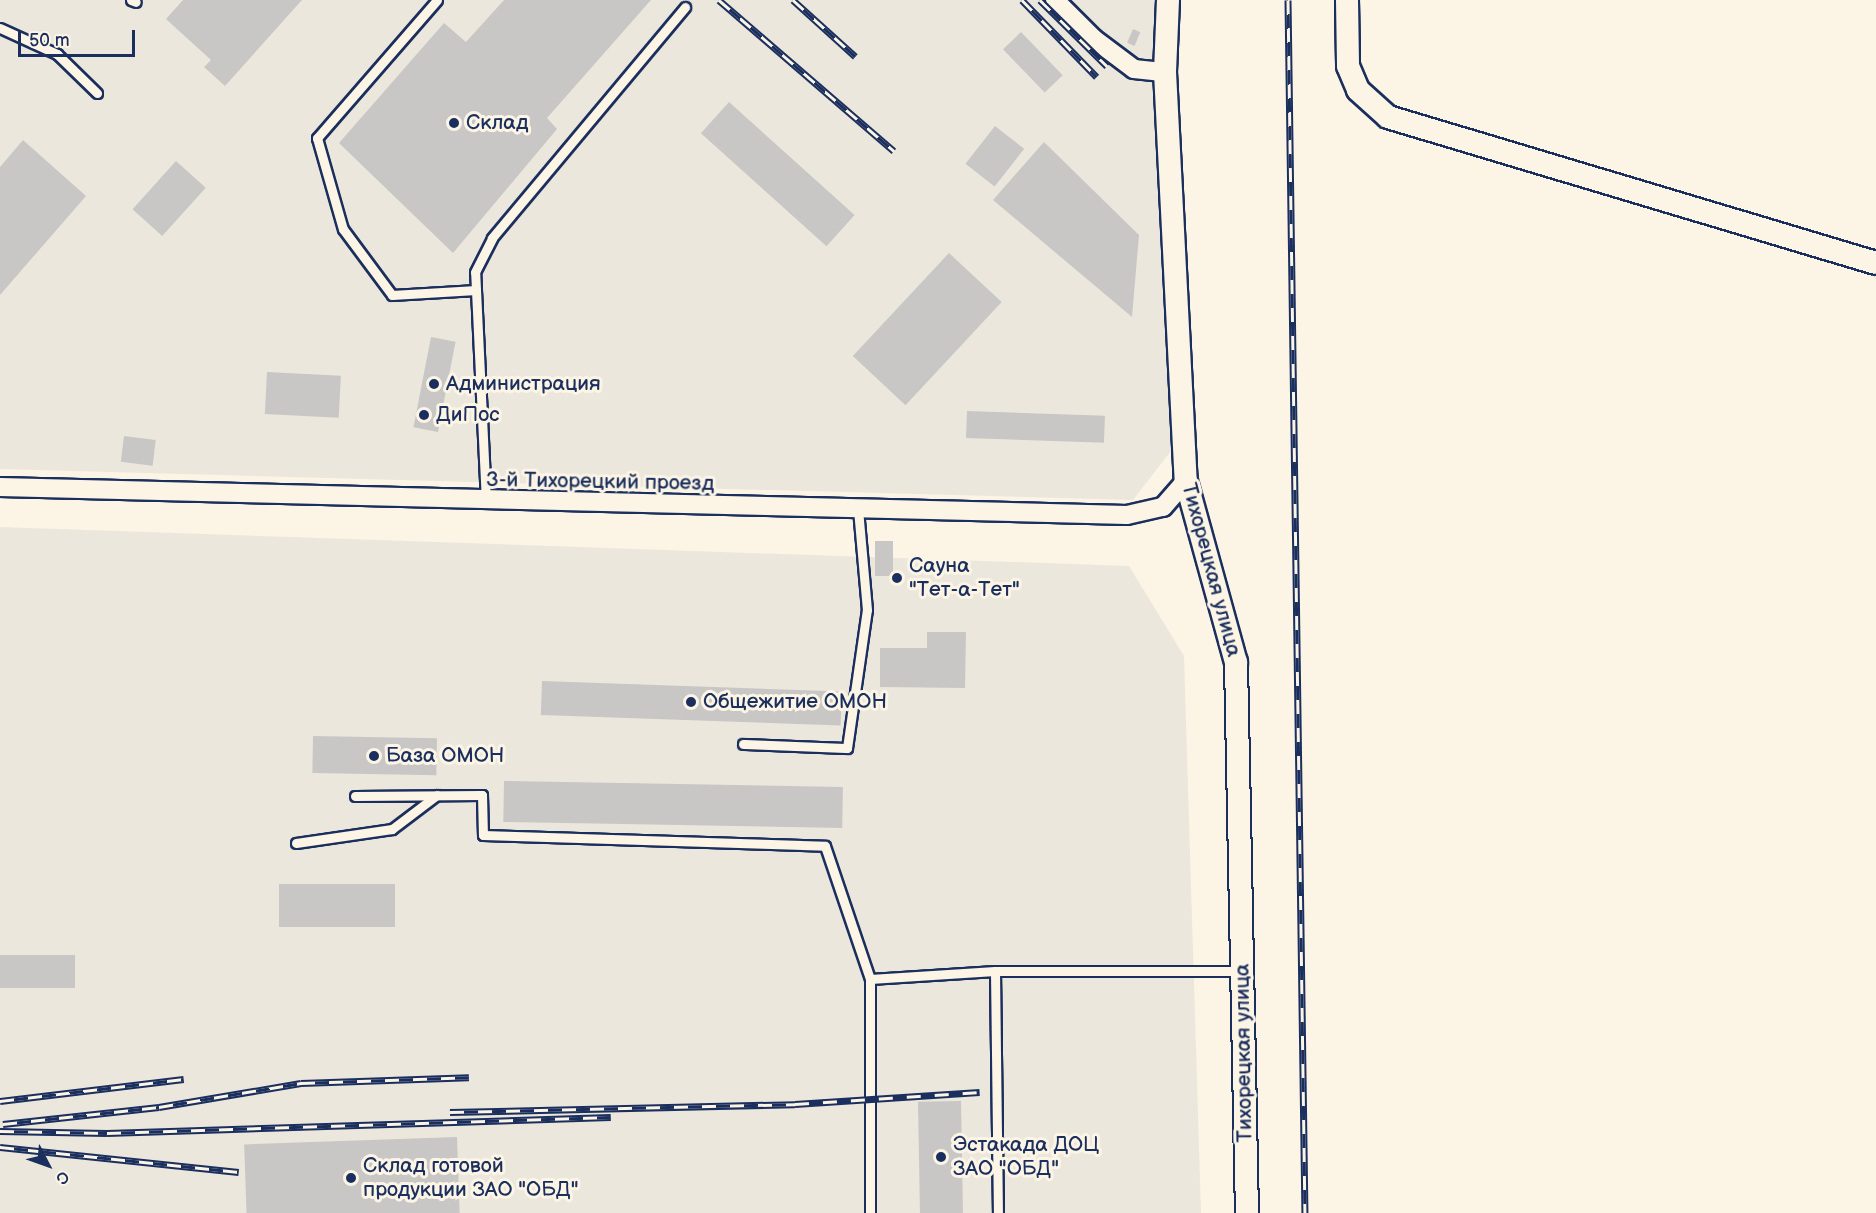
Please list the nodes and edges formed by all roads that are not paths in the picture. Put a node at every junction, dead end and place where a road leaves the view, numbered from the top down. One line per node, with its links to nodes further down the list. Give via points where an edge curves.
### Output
1 (437, 0): 10 (lane, via 317,138 343,229 392,295)
2 (1055, 0): 7 (street, via 1094,39 1134,69)
3 (1168, 0): 7 (street, Тихорецкая улица)
4 (1347, 0): 9 (street, via 1348,66 1358,90 1388,117)
5 (685, 7): 10 (lane, via 492,238 475,272)
6 (0, 28): 8 (lane, via 57,54)
7 (1166, 72): 11 (street, Тихорецкая улица)
8 (98, 93)
9 (1876, 263)
10 (476, 291): 13 (lane)
11 (1186, 481): 14 (street, 3-й Тихорецкий проезд, via 1163,507 1127,515); 19 (street, Тихорецкая улица, via 1236,662)
12 (0, 487): 13 (street, 3-й Тихорецкий проезд)
13 (486, 502): 14 (street, 3-й Тихорецкий проезд)
14 (858, 510): 15 (lane, via 867,610 847,748)
15 (743, 744)
16 (437, 795): 17 (lane); 18 (lane, via 392,829); 21 (lane, via 482,795 483,835 825,846)
17 (355, 796)
18 (296, 843)
19 (1242, 970): 20 (lane); 24 (street, Тихорецкая улица)
20 (995, 971): 21 (lane); 23 (lane)
21 (870, 979): 22 (lane)
22 (870, 1213)
23 (998, 1213)
24 (1247, 1213)

